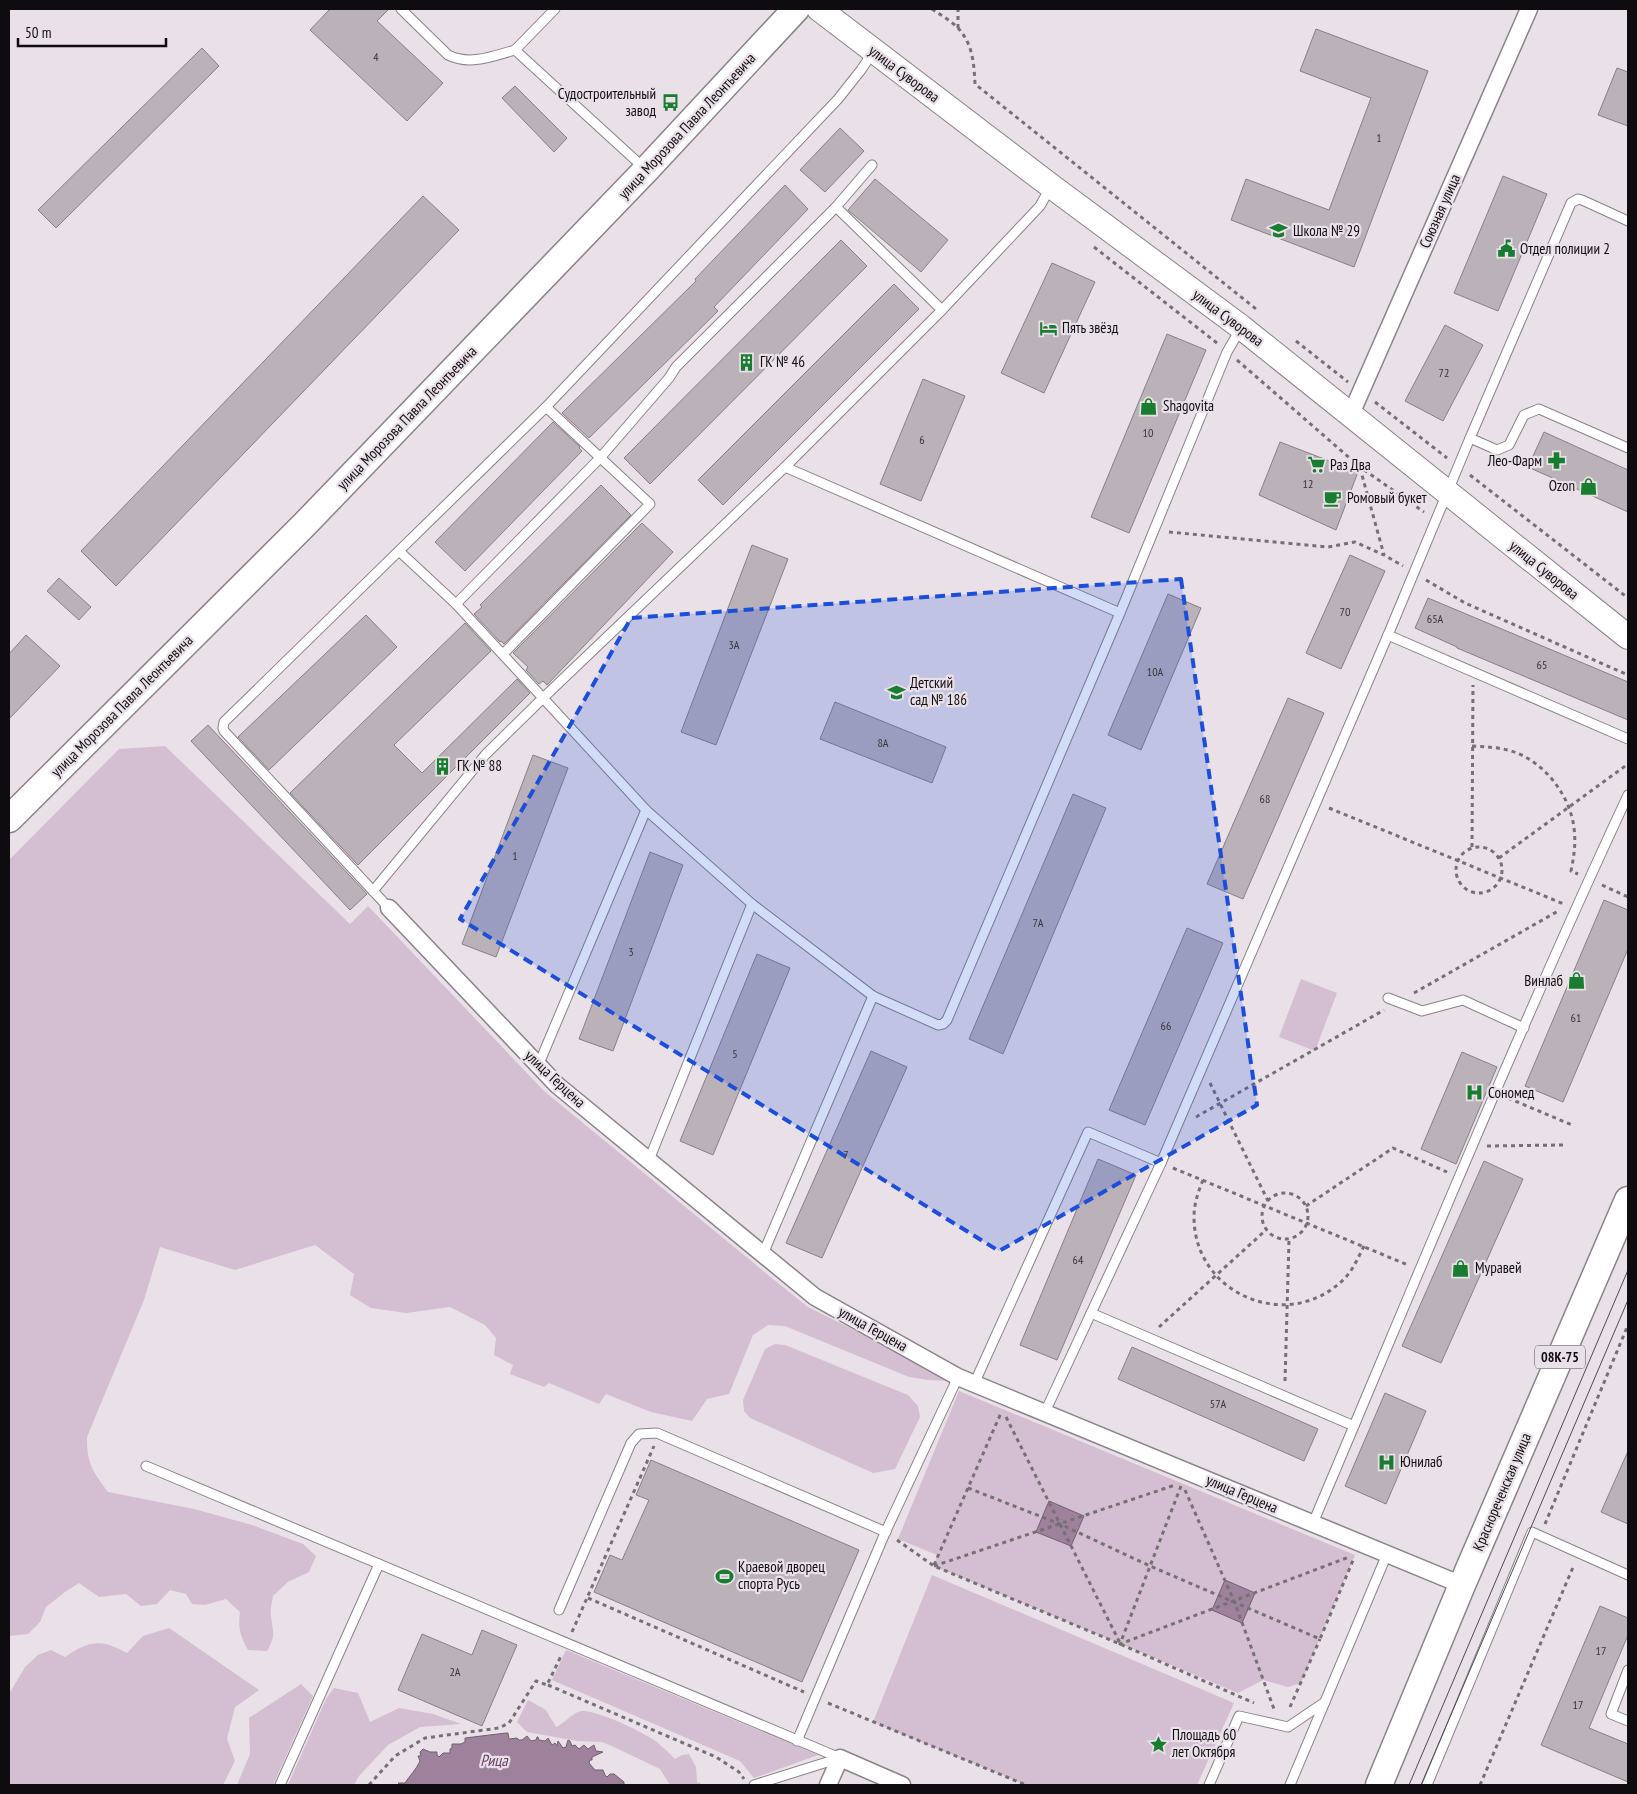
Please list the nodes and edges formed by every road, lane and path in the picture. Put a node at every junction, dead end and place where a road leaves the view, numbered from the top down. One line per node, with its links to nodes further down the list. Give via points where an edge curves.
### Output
1 (401, 9): 9 (lane, via 457,60 480,60)
2 (555, 9): 9 (lane)
3 (796, 9): 12 (main road, улица Морозова Павла Леонтьевича)
4 (819, 9): 10 (main road, улица Суворова)
5 (932, 9): 8 (path)
6 (958, 9): 8 (path)
7 (1529, 9): 25 (street, Союзная улица)
8 (958, 28): 18 (path, via 973,57 975,84)
9 (515, 50): 12 (lane)
10 (873, 51): 13 (main road, улица Суворова); 23 (lane, via 838,99)
11 (872, 165): 14 (lane)
12 (646, 170): 51 (main road, улица Морозова Павла Леонтьевича, via 305,524)
13 (1051, 186): 17 (lane, via 1040,206); 19 (main road, улица Суворова)
14 (836, 207): 17 (lane); 28 (lane, via 676,368)
15 (1628, 220): 26 (lane, via 1578,199 1571,203)
16 (1094, 247): 21 (path)
17 (942, 310): 30 (lane)
18 (1260, 312)
19 (1241, 327): 21 (lane); 25 (main road, улица Суворова)
20 (1290, 336): 22 (path)
21 (1227, 352): 31 (path); 38 (lane)
22 (1344, 379)
23 (546, 407): 28 (lane); 34 (lane)
24 (1384, 409): 29 (path)
25 (1351, 414): 32 (main road, улица Суворова)
26 (1470, 438): 27 (lane, via 1497,450 1509,445 1524,415 1539,409); 29 (lane)
27 (1628, 448)
28 (600, 458): 37 (lane); 41 (lane, via 650,504)
29 (1458, 466): 32 (lane); 36 (path)
30 (785, 467): 38 (lane); 43 (lane)
31 (1360, 467): 33 (path); 35 (path)
32 (1448, 493): 33 (lane); 40 (main road, улица Суворова)
33 (1436, 519): 39 (lane)
34 (399, 551): 37 (lane); 57 (lane, via 223,725 224,731)
35 (1384, 555)
36 (1628, 598)
37 (456, 604): 41 (lane)
38 (1120, 613): 61 (lane, via 946,1020 938,1025)
39 (1388, 635): 42 (lane); 48 (lane)
40 (1628, 637)
41 (503, 654): 43 (lane)
42 (1473, 672): 44 (lane); 45 (path)
43 (543, 698): 50 (lane); 57 (lane, via 486,754)
44 (1628, 739)
45 (1472, 746): 49 (path, via 1513,752 1531,761 1547,774); 52 (path)
46 (1628, 764): 49 (path)
47 (1628, 795): 56 (lane)
48 (1316, 802): 54 (path); 66 (lane)
49 (1569, 808): 53 (path); 56 (path, via 1575,850 1571,871)
50 (646, 810): 59 (lane); 65 (lane)
51 (9, 819)
52 (1472, 847): 53 (path, via 1492,850); 54 (path)
53 (1499, 858): 55 (path)
54 (1457, 860): 55 (path); 55 (path, via 1455,872 1460,884 1470,892 1482,893 1493,888)
55 (1501, 878): 63 (path, via 1568,906)
56 (1589, 879): 58 (path); 64 (lane)
57 (373, 891): 60 (lane)
58 (1628, 897)
59 (752, 904): 61 (lane); 73 (lane)
60 (389, 908): 65 (street, улица Герцена)
61 (873, 996): 85 (lane)
62 (1388, 998): 63 (lane)
63 (1398, 1002): 64 (lane, via 1422,1012 1463,1000); 68 (path)
64 (1524, 1028): 67 (lane)
65 (538, 1066): 73 (street, улица Герцена)
66 (1202, 1067): 68 (path); 70 (lane)
67 (1496, 1093): 69 (path); 72 (lane)
68 (1220, 1103): 70 (path); 78 (path)
69 (1572, 1125)
70 (1176, 1128): 74 (lane)
71 (1563, 1145): 72 (path)
72 (1472, 1146): 75 (lane)
73 (649, 1160): 85 (street, улица Герцена)
74 (1161, 1163): 76 (path); 89 (lane); 92 (lane, via 1088,1132)
75 (1459, 1178): 80 (path, via 1393,1148); 86 (lane)
76 (1202, 1180): 79 (path); 87 (path, via 1194,1216 1196,1235 1201,1253)
77 (1628, 1200): 109 (main road, Краснореченская улица / 08К-75)
78 (1268, 1201): 79 (path); 80 (path, via 1283,1193 1294,1195)
79 (1264, 1206): 81 (path); 82 (path, via 1262,1218)
80 (1306, 1206): 81 (path)
81 (1308, 1223): 83 (path, via 1301,1234); 84 (path)
82 (1266, 1230): 83 (path, via 1276,1238); 87 (path)
83 (1289, 1240): 88 (path)
84 (1364, 1246): 86 (path); 88 (path, via 1356,1264 1330,1290 1313,1299)
85 (763, 1254): 91 (street, улица Герцена, via 815,1296)
86 (1420, 1270): 95 (lane)
87 (1216, 1276): 88 (path, via 1239,1294 1257,1302); 90 (path)
88 (1287, 1304): 93 (path)
89 (1091, 1313): 90 (lane); 94 (lane)
90 (1148, 1337): 93 (lane)
91 (958, 1377): 92 (street, улица Герцена); 102 (lane)
92 (974, 1384): 94 (street, улица Герцена)
93 (1284, 1396): 95 (lane)
94 (1045, 1412): 100 (street, улица Герцена)
95 (1354, 1426): 100 (lane)
96 (655, 1444): 110 (path)
97 (146, 1466): 105 (lane)
98 (1182, 1483): 101 (path); 107 (path); 111 (path)
99 (968, 1488): 101 (path); 101 (path, via 1003,1409); 106 (path)
100 (1313, 1523): 103 (street, улица Герцена)
101 (1060, 1524): 106 (path); 107 (path); 115 (path)
102 (886, 1532): 106 (path); 112 (lane, via 656,1432 639,1434 631,1443); 118 (lane)
103 (1387, 1554): 109 (street, улица Герцена); 119 (lane)
104 (1579, 1554): 108 (lane); 136 (lane, via 1532,1532); 137 (path)
105 (379, 1564): 114 (lane); 126 (lane)
106 (934, 1566): 115 (path)
107 (1150, 1566): 111 (path); 115 (path)
108 (1628, 1575)
109 (1462, 1585): 135 (main road, Краснореченская улица / 08К-75)
110 (588, 1598): 114 (path); 118 (path)
111 (1234, 1601): 113 (path); 113 (path, via 1355,1555); 115 (path); 122 (path, via 1276,1713)
112 (559, 1610)
113 (1320, 1639): 121 (path)
114 (567, 1643): 117 (path); 124 (lane)
115 (1120, 1644): 120 (path)
116 (1628, 1670): 123 (lane, via 1611,1714)
117 (547, 1685): 127 (path, via 536,1680 510,1723 499,1728 425,1738 395,1756); 128 (path, via 716,1757 739,1772)
118 (815, 1698): 124 (lane); 132 (path)
119 (1325, 1702): 133 (lane, via 1288,1727 1238,1716); 134 (lane)
120 (1257, 1705)
121 (1290, 1708)
122 (1266, 1709)
123 (1628, 1721)
124 (797, 1740): 125 (lane)
125 (840, 1758): 129 (lane); 130 (street); 131 (street)
126 (280, 1785)
127 (369, 1785)
128 (748, 1785)
129 (754, 1785)
130 (828, 1785)
131 (902, 1785)
132 (1026, 1785)
133 (1209, 1785)
134 (1290, 1785)
135 (1379, 1785)
136 (1427, 1785)
137 (1480, 1785)

